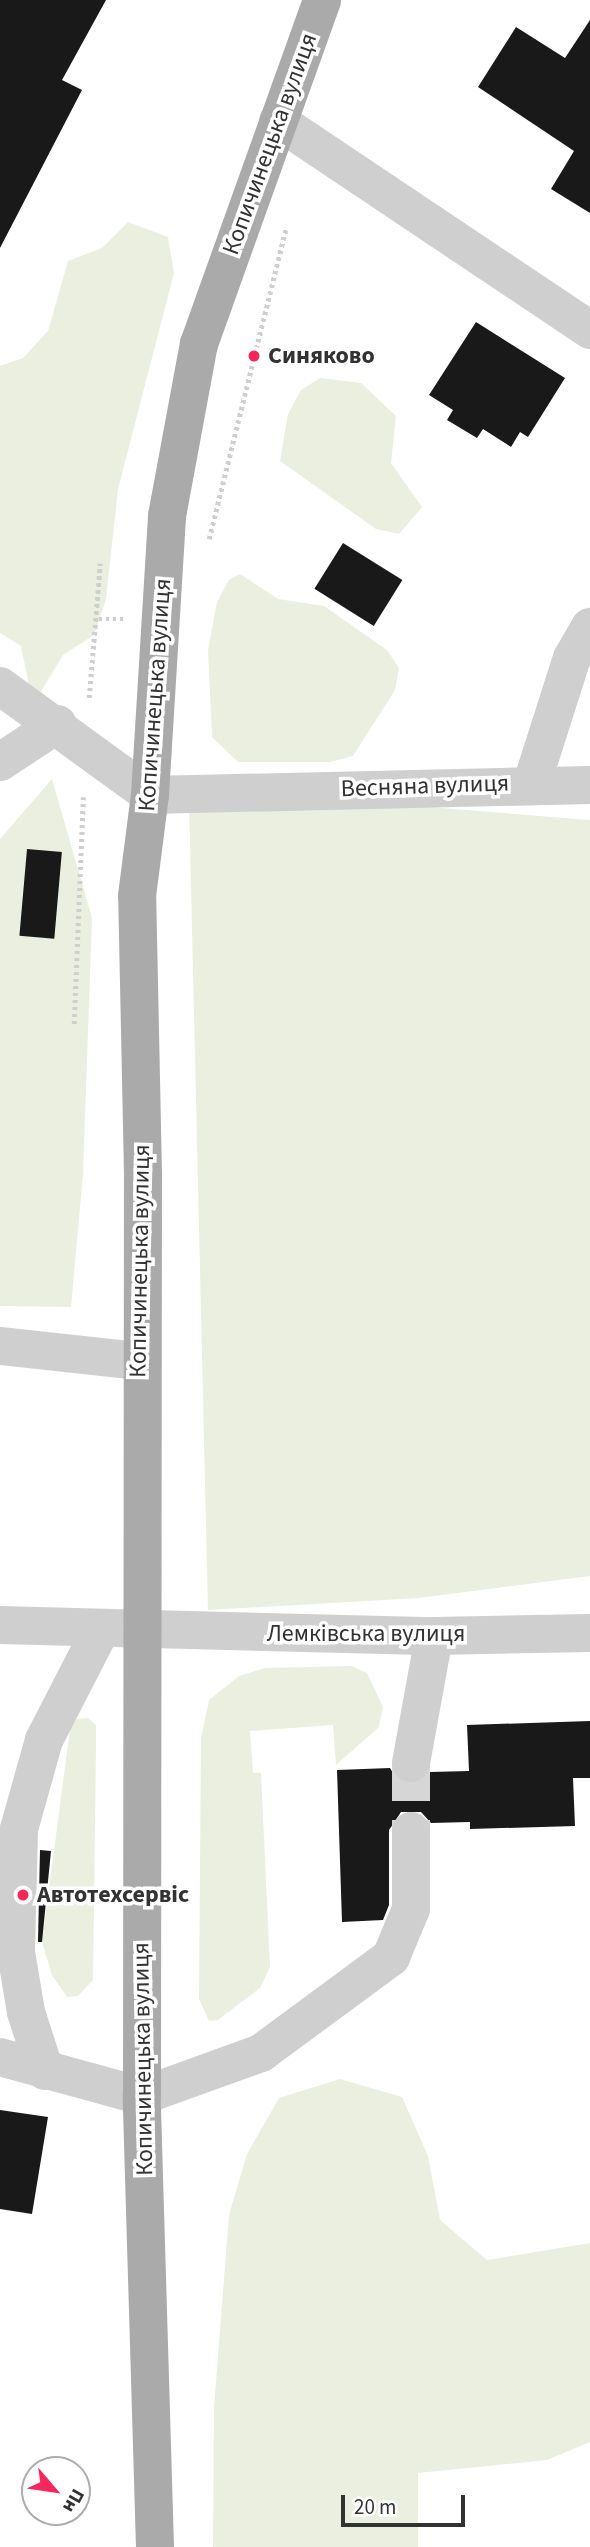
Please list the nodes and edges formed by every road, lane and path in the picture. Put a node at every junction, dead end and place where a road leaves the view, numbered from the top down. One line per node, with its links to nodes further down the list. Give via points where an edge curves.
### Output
1 (322, 0): 2 (main road, Копичинецька вулиця)
2 (278, 121): 4 (street); 14 (main road, Копичинецька вулиця, via 199,344 167,516)
3 (289, 215): 5 (path)
4 (590, 330)
5 (208, 545)
6 (99, 619): 7 (path)
7 (127, 619)
8 (590, 626): 12 (street, Весняна вулиця, via 572,658)
9 (0, 686): 10 (street)
10 (58, 724): 11 (street); 14 (street)
11 (0, 762)
12 (532, 783): 13 (street); 14 (street, Весняна вулиця)
13 (590, 785)
14 (150, 795): 16 (main road, Копичинецька вулиця, via 137,896 143,1174)
15 (0, 1346): 16 (street)
16 (139, 1361): 19 (main road, Копичинецька вулиця)
17 (0, 1625): 18 (street, Лемківська вулиця)
18 (100, 1631): 19 (street, Лемківська вулиця); 25 (street, via 48,1730 19,1829 16,1952 26,2012)
19 (142, 1632): 21 (street, Лемківська вулиця); 26 (main road, Копичинецька вулиця)
20 (590, 1633): 21 (street, Лемківська вулиця)
21 (434, 1636): 22 (street)
22 (411, 1763)
23 (411, 1832): 26 (street, via 411,1909 391,1957 261,2053)
24 (0, 2057): 25 (street)
25 (45, 2071): 26 (street)
26 (142, 2096): 27 (main road, Копичинецька вулиця)
27 (155, 2547)

